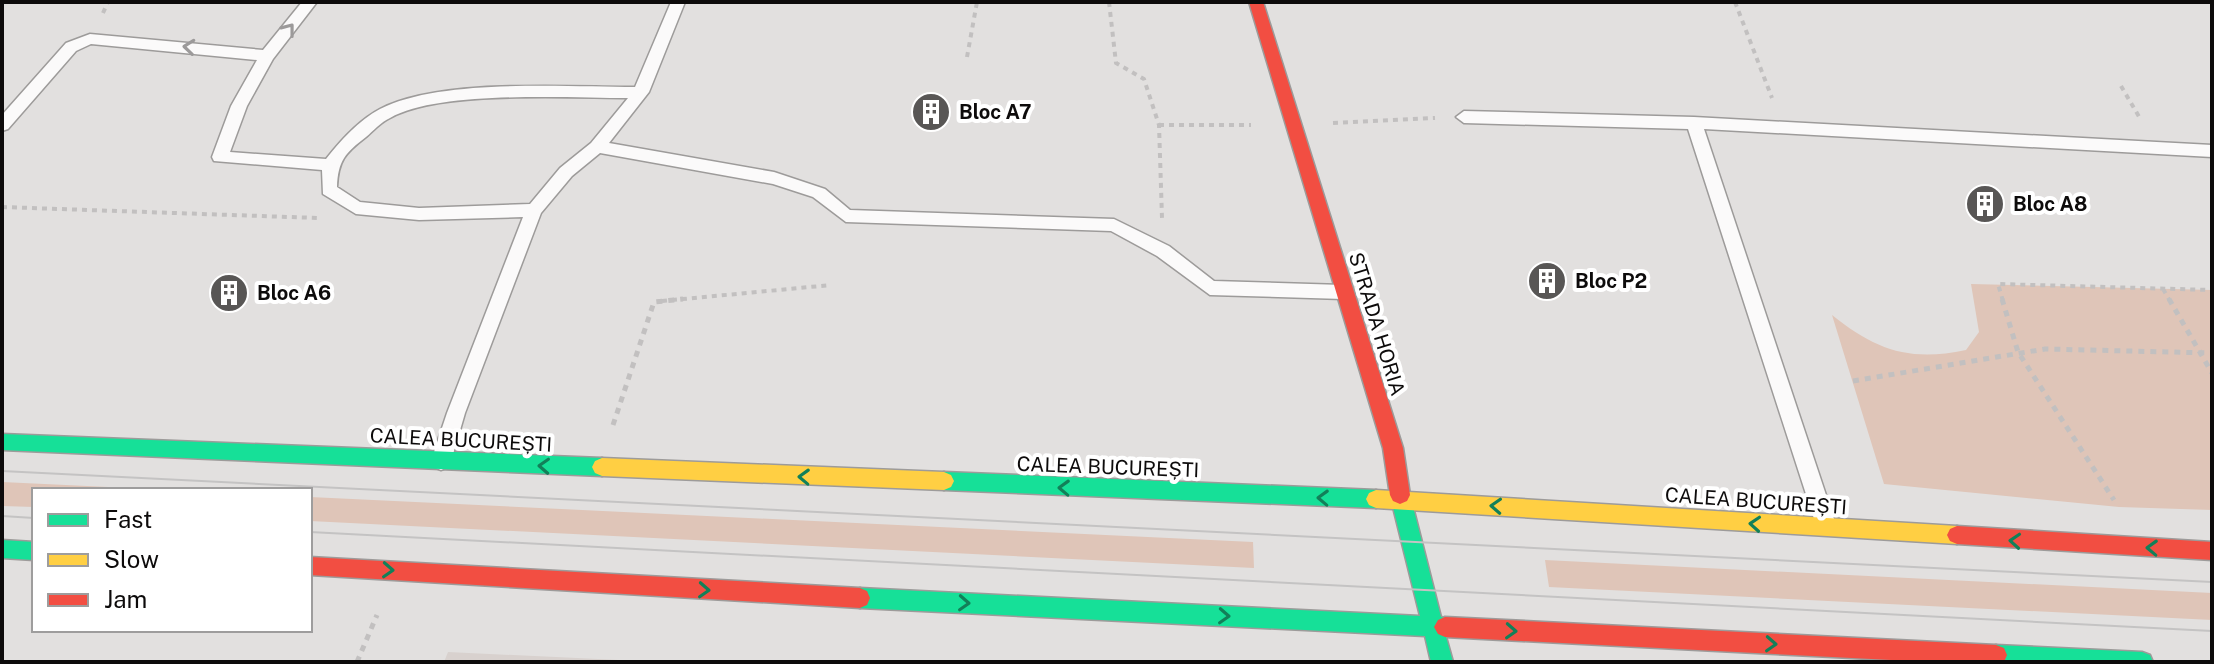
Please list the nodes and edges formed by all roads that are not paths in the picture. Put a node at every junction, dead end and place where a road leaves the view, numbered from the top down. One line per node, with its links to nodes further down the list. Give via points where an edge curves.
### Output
1 (310, 2): 4 (lane, one-way to 1)
2 (678, 2): 5 (lane)
3 (1256, 2): 13 (main road, STRADA HORIA)
4 (267, 56): 8 (lane, one-way to 8, via 90,39 71,47); 11 (lane, via 239,106 220,157)
5 (641, 92): 9 (lane); 11 (lane, via 434,98 385,113 346,144)
6 (1464, 117): 7 (lane)
7 (1694, 123): 10 (lane); 17 (lane)
8 (2, 125)
9 (597, 147): 12 (lane, via 566,172); 13 (lane, via 774,178 819,193 846,216 1114,225 1163,251 1210,288)
10 (2212, 151)
11 (330, 165): 12 (lane, via 329,190 356,208 419,214)
12 (534, 210): 15 (lane)
13 (1343, 292): 16 (main road, STRADA HORIA, via 1393,448)
14 (2, 442): 15 (main road, CALEA BUCUREȘTI)
15 (441, 461): 16 (main road, CALEA BUCUREȘTI, one-way to 15)
16 (1401, 500): 17 (main road, CALEA BUCUREȘTI, one-way to 16); 22 (main road, STRADA HORIA)
17 (1826, 528): 20 (main road, CALEA BUCUREȘTI, one-way to 17)
18 (2, 549): 19 (main road)
19 (32, 551)
20 (2212, 551)
21 (312, 566): 22 (main road, one-way to 22)
22 (1433, 627): 23 (main road, one-way to 23); 25 (main road, STRADA HORIA)
23 (1649, 639): 24 (main road); 26 (main road, one-way to 26)
24 (1606, 656)
25 (1442, 662)
26 (2142, 662)

